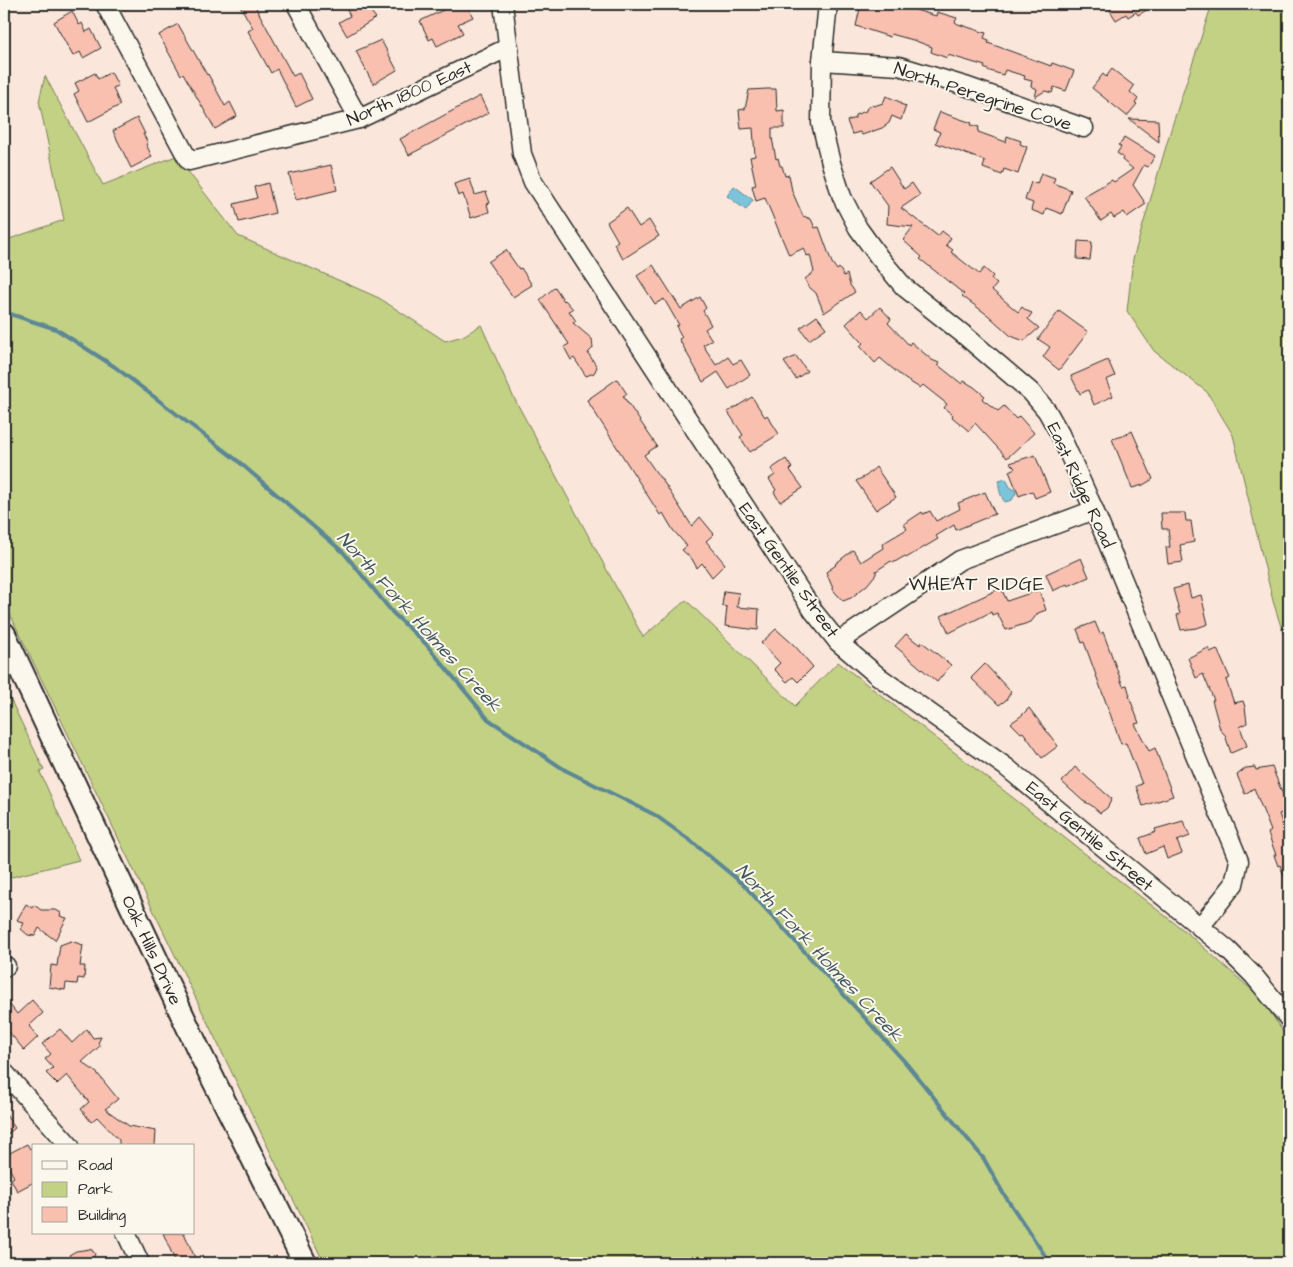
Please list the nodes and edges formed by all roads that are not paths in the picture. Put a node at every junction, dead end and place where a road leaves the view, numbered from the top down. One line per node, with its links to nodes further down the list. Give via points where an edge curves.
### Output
1 (105, 4): 7 (street, North 1800 East, via 189,161)
2 (296, 4): 7 (street)
3 (503, 4): 5 (street, East Gentile Street)
4 (828, 4): 6 (street, East Ridge Road)
5 (509, 47): 7 (street, North 1800 East); 11 (street, East Gentile Street, via 522,154 533,182 814,612)
6 (822, 61): 8 (street, North Peregrine Cove, via 899,66); 9 (street, East Ridge Road, via 821,123 842,198 858,228 904,287 1031,392 1047,411)
7 (359, 119)
8 (1084, 128)
9 (1094, 510): 11 (street, via 960,560); 12 (street, East Ridge Road, via 1239,861 1234,884)
10 (4, 634): 18 (main road, Oak Hills Drive, via 201,1055)
11 (838, 642): 12 (street, East Gentile Street, via 886,682 1006,767)
12 (1200, 927): 13 (street, East Gentile Street, via 1254,976)
13 (1289, 1019)
14 (4, 1072): 15 (street)
15 (68, 1144)
16 (126, 1234): 17 (street)
17 (140, 1263)
18 (305, 1263)

